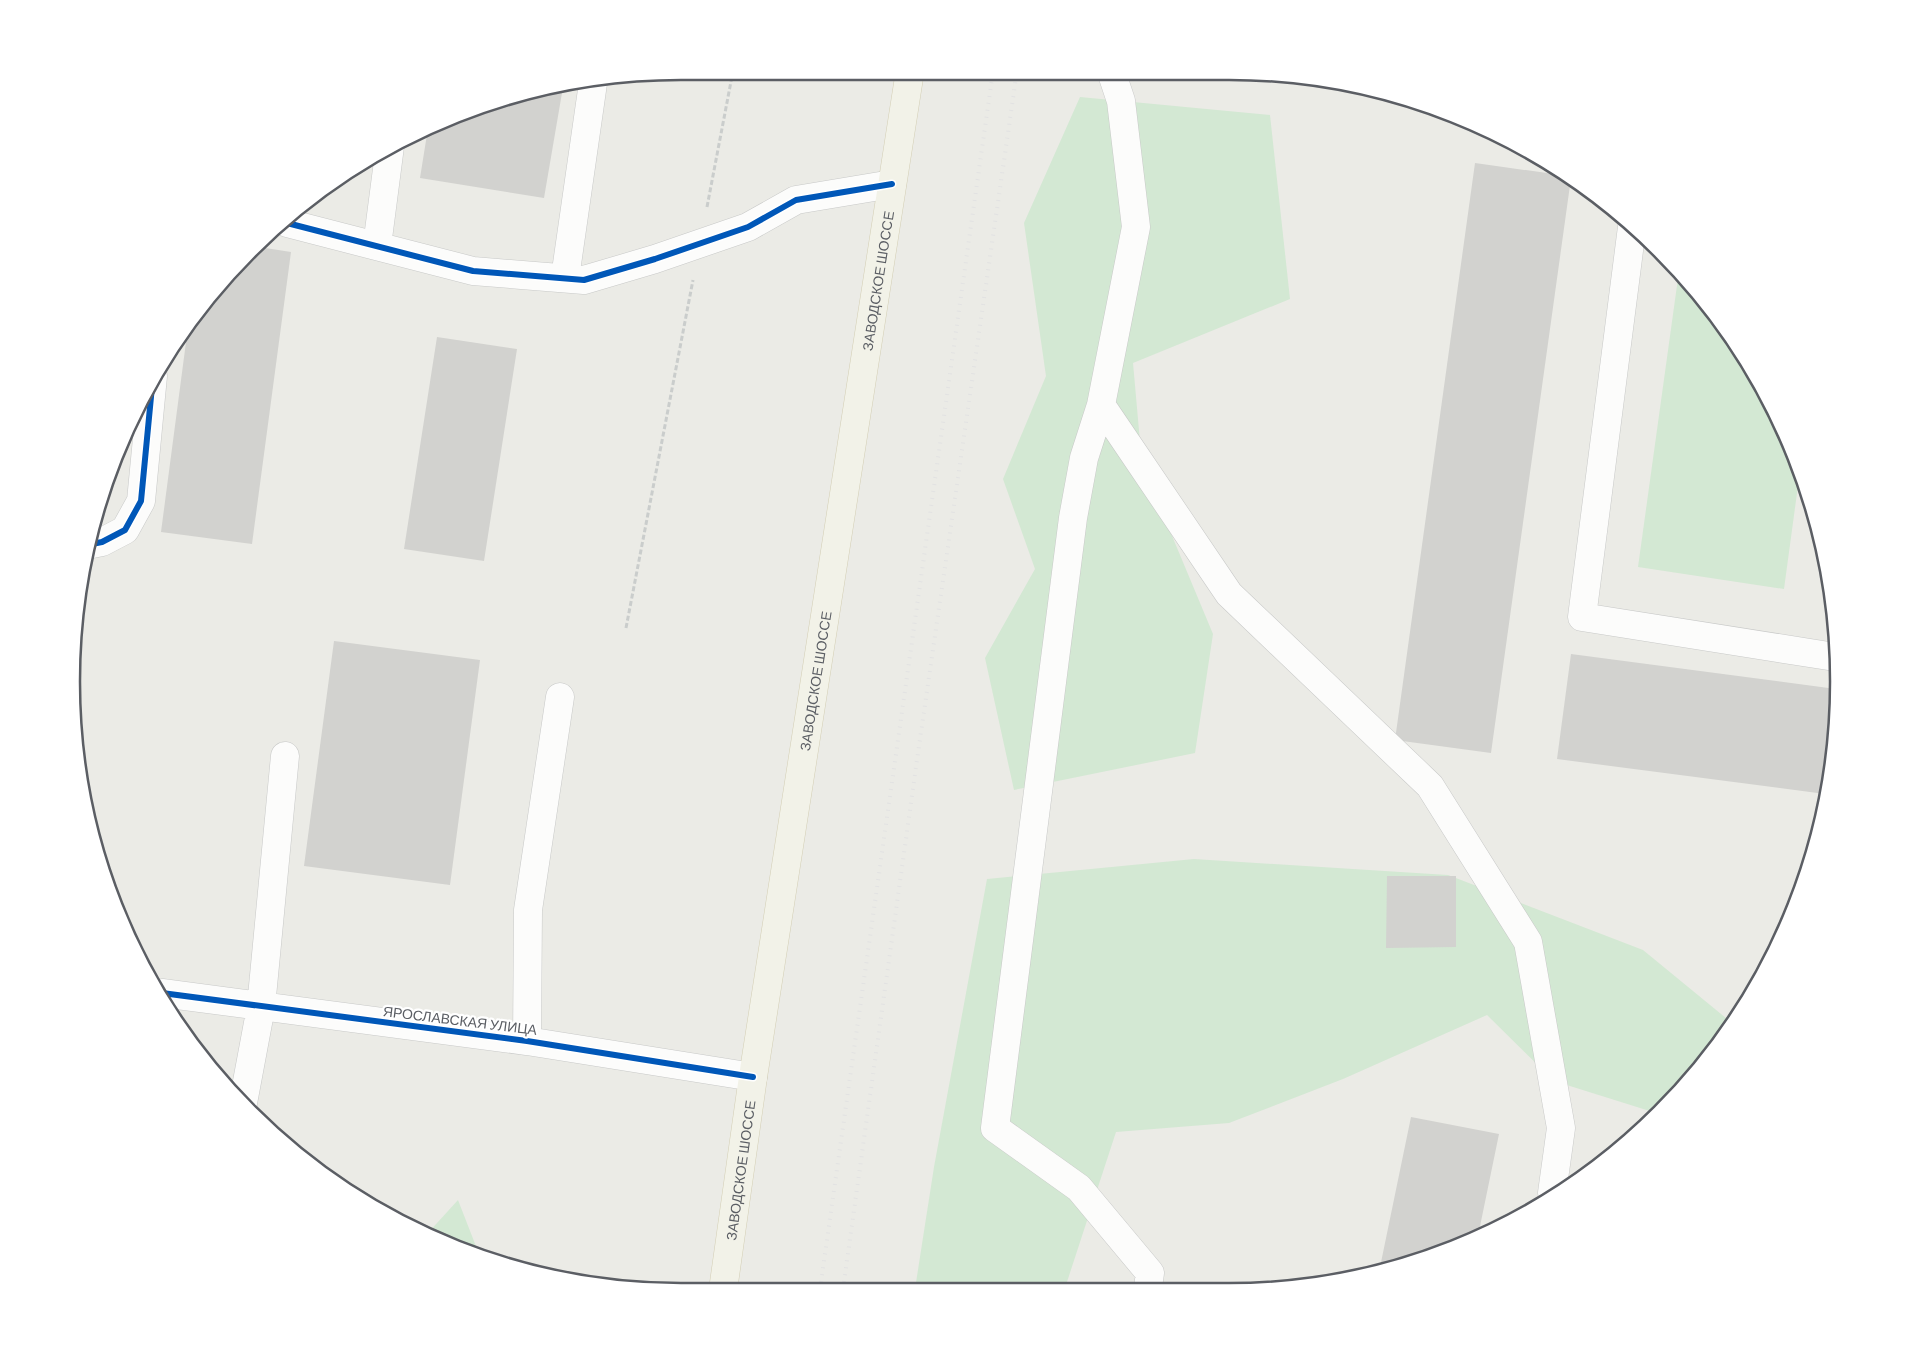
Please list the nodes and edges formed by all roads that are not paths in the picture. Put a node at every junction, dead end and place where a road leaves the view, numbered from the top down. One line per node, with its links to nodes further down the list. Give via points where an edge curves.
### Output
1 (909, 80): 5 (main road, ЗАВОДСКОЕ ШОССЕ)
2 (1114, 80): 11 (street, via 1121,101 1136,226)
3 (592, 87): 9 (street)
4 (389, 157): 8 (street)
5 (892, 184): 9 (street, via 796,200 748,227 655,259 584,280); 19 (main road, ЗАВОДСКОЕ ШОССЕ)
6 (291, 224): 8 (street)
7 (1631, 235): 13 (street, via 1582,617)
8 (377, 246): 9 (street, via 473,271)
9 (565, 278)
10 (151, 399): 12 (street, via 141,501 125,530)
11 (1101, 405): 21 (street, via 1229,594 1430,786 1528,942 1561,1128); 23 (street, via 1084,458 1073,518 995,1128 1079,1188 1150,1273)
12 (96, 543)
13 (1829, 655)
14 (560, 697): 18 (street, via 528,910)
15 (286, 756): 17 (street)
16 (168, 994): 17 (street, ЯРОСЛАВСКАЯ УЛИЦА)
17 (261, 1007): 18 (street, ЯРОСЛАВСКАЯ УЛИЦА); 20 (street)
18 (527, 1041): 19 (street, ЯРОСЛАВСКАЯ УЛИЦА)
19 (753, 1077): 22 (main road, ЗАВОДСКОЕ ШОССЕ)
20 (245, 1095)
21 (1553, 1188)
22 (724, 1283)
23 (1149, 1283)

